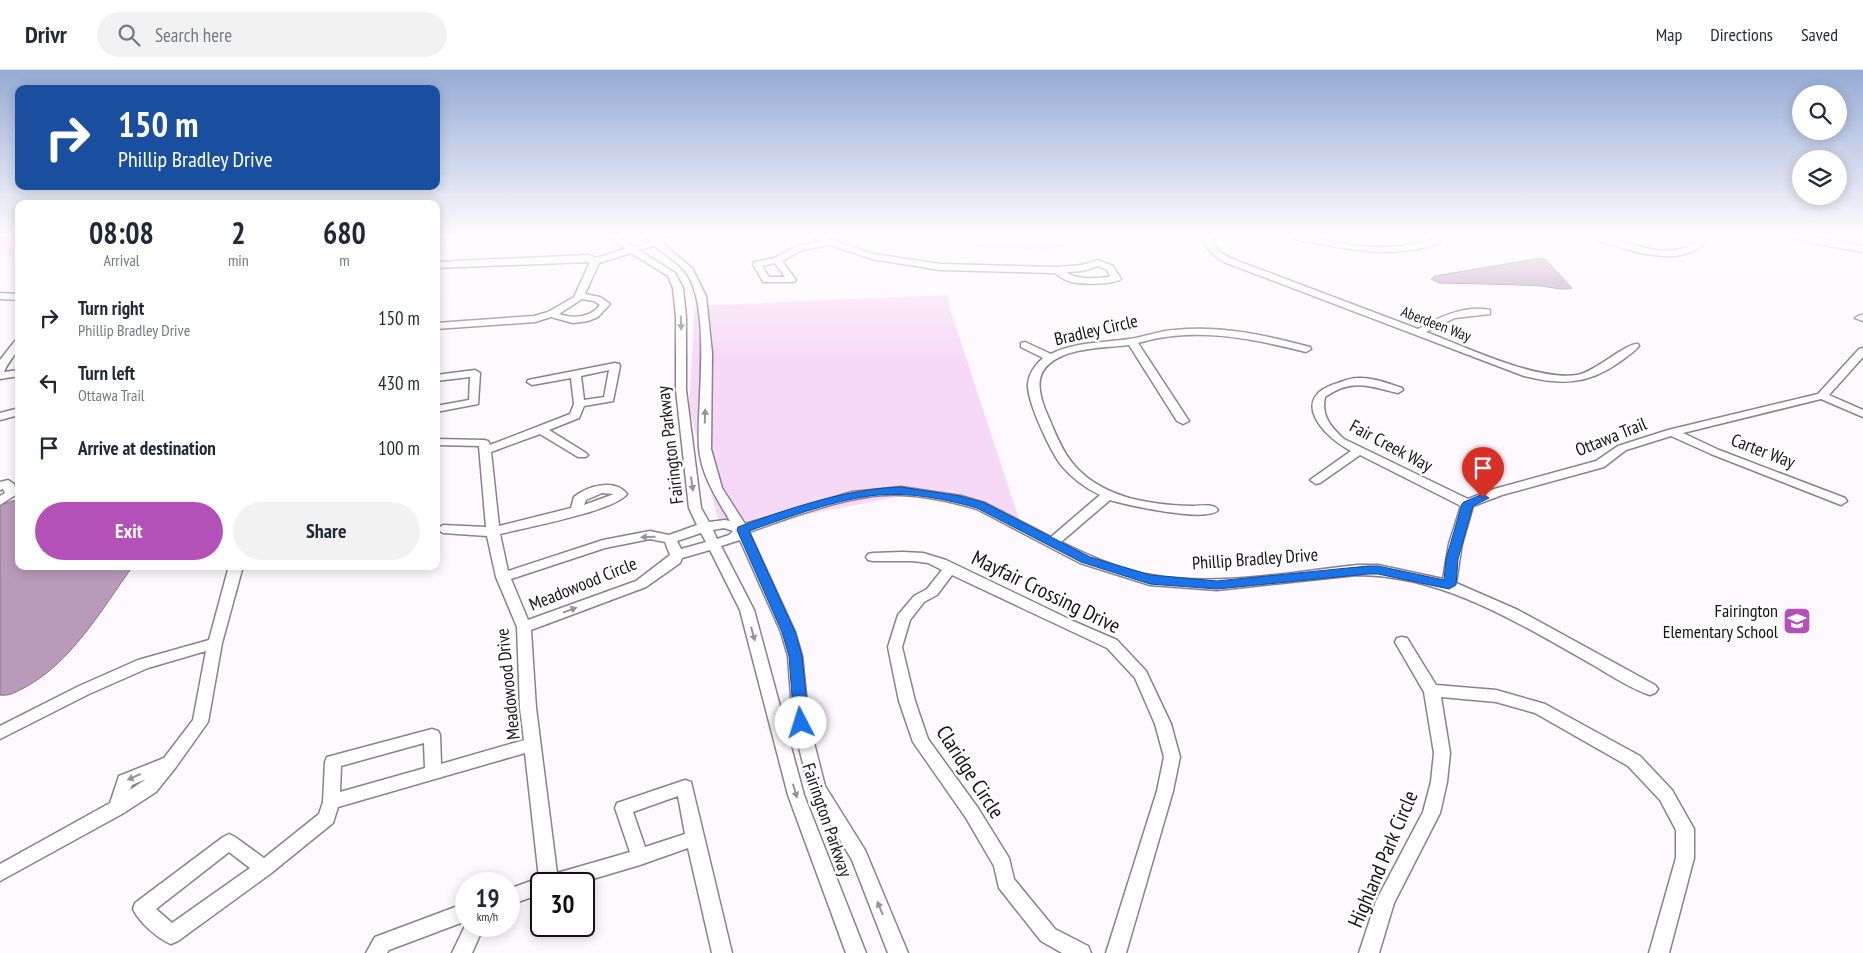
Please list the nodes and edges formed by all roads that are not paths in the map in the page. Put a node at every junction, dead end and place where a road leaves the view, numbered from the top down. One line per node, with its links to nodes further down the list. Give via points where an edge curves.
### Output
1 (587, 278): 8 (street)
2 (673, 278): 49 (street, Fairington Parkway, one-way to 49, via 678,288 681,317 682,399 695,508)
3 (693, 278): 51 (street, Fairington Parkway, one-way to 3, via 716,488 704,449 707,353 701,296)
4 (1069, 278): 5 (street, via 1090,281)
5 (1116, 278)
6 (1276, 278): 13 (street, Aberdeen Way)
7 (0, 296): 9 (street)
8 (580, 296): 11 (street); 11 (street, via 605,304 594,315 577,320)
9 (15, 297)
10 (1486, 312): 13 (street, via 1447,317)
11 (551, 314): 12 (street, via 536,319)
12 (440, 326)
13 (1420, 332): 16 (street, Aberdeen Way, via 1528,374 1559,380 1583,378 1600,371)
14 (1132, 342): 18 (street, Bradley Circle, via 1153,335 1219,333 1246,335); 20 (street, Bradley Circle, via 1099,345); 34 (street)
15 (1025, 345): 20 (street)
16 (1634, 346)
17 (15, 348): 21 (street)
18 (1306, 349)
19 (1863, 352): 28 (street)
20 (1051, 358): 43 (street, Bradley Circle, via 1041,364 1034,376 1032,388 1041,412 1065,462 1078,476)
21 (0, 371)
22 (15, 374): 24 (street)
23 (576, 374): 26 (street); 29 (street); 29 (street, via 615,366 610,399)
24 (0, 376)
25 (440, 377): 30 (street, via 475,373 474,402)
26 (532, 382)
27 (1398, 390): 39 (street, Fair Creek Way, via 1355,381 1331,388 1320,396 1317,408 1325,428)
28 (1822, 396): 32 (street); 36 (street, Ottawa Trail)
29 (579, 404): 35 (street, via 575,416)
30 (440, 407)
31 (15, 412): 33 (street)
32 (1863, 414)
33 (0, 417)
34 (1183, 421)
35 (541, 430): 38 (street); 40 (street)
36 (1672, 432): 44 (street, Carter Way, via 1715,452); 46 (street, Ottawa Trail, via 1622,448 1600,464 1498,492)
37 (440, 442): 38 (street, via 484,443)
38 (484, 450): 52 (street, Meadowood Drive)
39 (1359, 451): 41 (street); 46 (street, Fair Creek Way)
40 (582, 455)
41 (1316, 480)
42 (0, 486): 45 (street, via 8,484 11,494)
43 (1107, 496): 48 (street, Bradley Circle, via 1190,510); 54 (street)
44 (1841, 500)
45 (0, 502)
46 (1468, 504): 61 (street, via 1458,531)
47 (577, 509): 52 (street)
48 (1212, 510)
49 (704, 527): 51 (street, via 725,524); 53 (street); 55 (street, Fairington Parkway)
50 (443, 529): 52 (street)
51 (742, 530): 54 (street, Phillip Bradley Drive, via 852,496 901,491 981,506); 55 (street, Phillip Bradley Drive, via 734,538); 83 (street, Fairington Parkway, one-way to 51, via 859,856 817,788 801,723 795,656 788,632)
52 (493, 532): 60 (street, Meadowood Drive)
53 (670, 539): 56 (street); 60 (street, Meadowood Circle, one-way to 60, via 650,535 603,544)
54 (1052, 543): 61 (street, Phillip Bradley Drive, via 1085,560 1123,573 1178,583 1217,585 1378,570)
55 (713, 546): 56 (street, Meadowood Circle); 82 (street, Fairington Parkway, one-way to 82, via 747,610 796,795)
56 (678, 555): 62 (street, Meadowood Circle, one-way to 56, via 642,584)
57 (873, 557): 58 (street, Mayfair Crossing Drive, via 924,556)
58 (950, 569): 84 (street, Claridge Circle, via 932,592 919,599 903,619 895,647 921,742 972,812 999,857 1005,882 1048,935); 85 (street, Mayfair Crossing Drive, via 1112,644 1141,675 1163,724 1172,757 1165,791)
59 (234, 570): 64 (street)
60 (503, 577): 62 (street, Meadowood Drive)
61 (1449, 585): 65 (street, Phillip Bradley Drive, via 1513,614)
62 (524, 627): 68 (street, Meadowood Drive)
63 (1402, 642): 66 (street, Highland Park Circle)
64 (215, 643): 67 (street, via 143,664); 74 (street, via 200,722 150,787)
65 (1650, 689)
66 (1432, 691): 86 (street, Highland Park Circle, via 1442,753 1431,813 1385,901); 87 (street, via 1496,696 1540,708 1634,761 1666,795 1685,829 1685,858)
67 (0, 733)
68 (533, 744): 69 (street); 75 (street, Meadowood Drive)
69 (433, 772): 70 (street); 70 (street, via 432,735 333,762)
70 (331, 802): 73 (street, via 327,818)
71 (694, 838): 72 (street); 72 (street, via 685,787 623,808); 81 (street)
72 (640, 857): 76 (street)
73 (264, 868): 73 (street, via 171,935 142,909 230,842)
74 (2, 871)
75 (545, 872)
76 (588, 872)
77 (455, 916): 79 (street, via 382,943)
78 (469, 937): 80 (street)
79 (376, 953)
80 (462, 953)
81 (722, 953)
82 (856, 953)
83 (898, 953)
84 (1081, 953)
85 (1116, 953)
86 (1369, 953)
87 (1659, 953)

